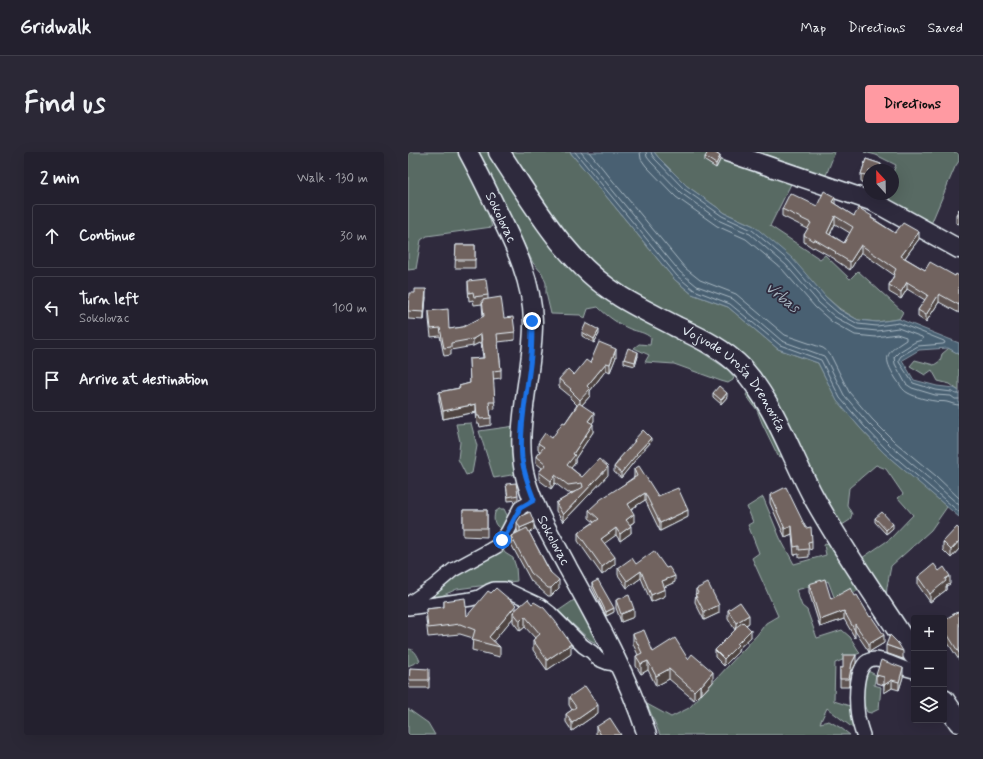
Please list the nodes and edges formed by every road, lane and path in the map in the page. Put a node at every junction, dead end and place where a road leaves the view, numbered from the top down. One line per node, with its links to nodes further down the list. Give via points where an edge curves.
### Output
1 (468, 152): 5 (main road, Sokolovac, via 517,253 531,296 531,354 522,418 522,445 526,480)
2 (499, 152): 8 (main road, Vojvode Uroša Drenovića, via 546,224 589,272 626,300 721,350 749,377 769,407 827,520)
3 (728, 152): 4 (main road, via 874,202)
4 (959, 249)
5 (534, 500): 6 (street, via 520,508 497,546 453,570); 9 (main road, Sokolovac)
6 (408, 604)
7 (408, 608): 9 (street, via 471,599 494,589 505,589 541,606 598,659)
8 (911, 651)
9 (618, 664): 13 (main road, Sokolovac)
10 (911, 670): 14 (street, via 875,659 864,665 859,673 857,690 858,719)
11 (947, 704): 12 (main road)
12 (959, 722)
13 (647, 735)
14 (863, 735)

